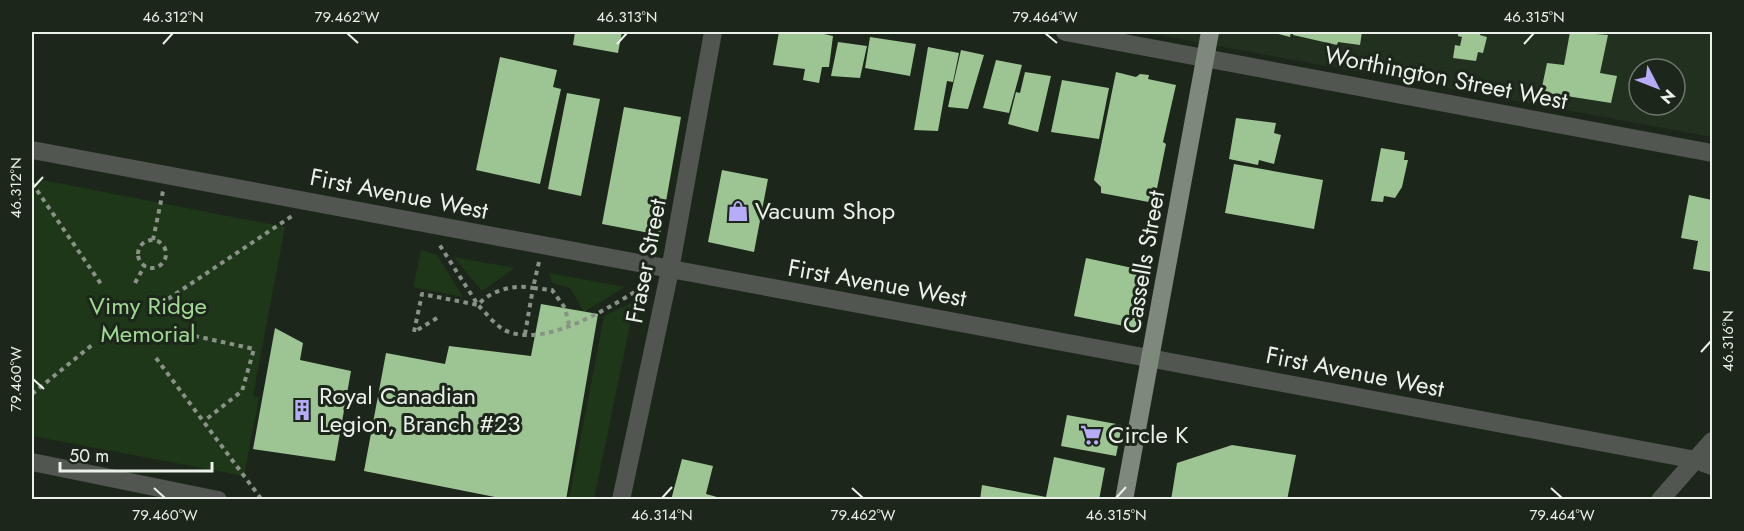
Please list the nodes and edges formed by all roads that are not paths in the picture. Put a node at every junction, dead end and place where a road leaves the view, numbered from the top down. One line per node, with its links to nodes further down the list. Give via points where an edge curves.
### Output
1 (713, 32): 7 (street, Fraser Street)
2 (1065, 32): 4 (street, Worthington Street West)
3 (1210, 32): 4 (main road, Cassells Street)
4 (1205, 57): 6 (street, Worthington Street West); 8 (main road, Cassells Street)
5 (32, 150): 7 (street, First Avenue West)
6 (1713, 153)
7 (670, 270): 8 (street, First Avenue West); 13 (street, Fraser Street)
8 (1152, 358): 11 (street, First Avenue West); 14 (main road, Cassells Street)
9 (1713, 441): 11 (street)
10 (32, 462): 12 (street)
11 (1704, 463): 15 (street)
12 (218, 500)
13 (621, 500)
14 (1124, 500)
15 (1660, 500)

